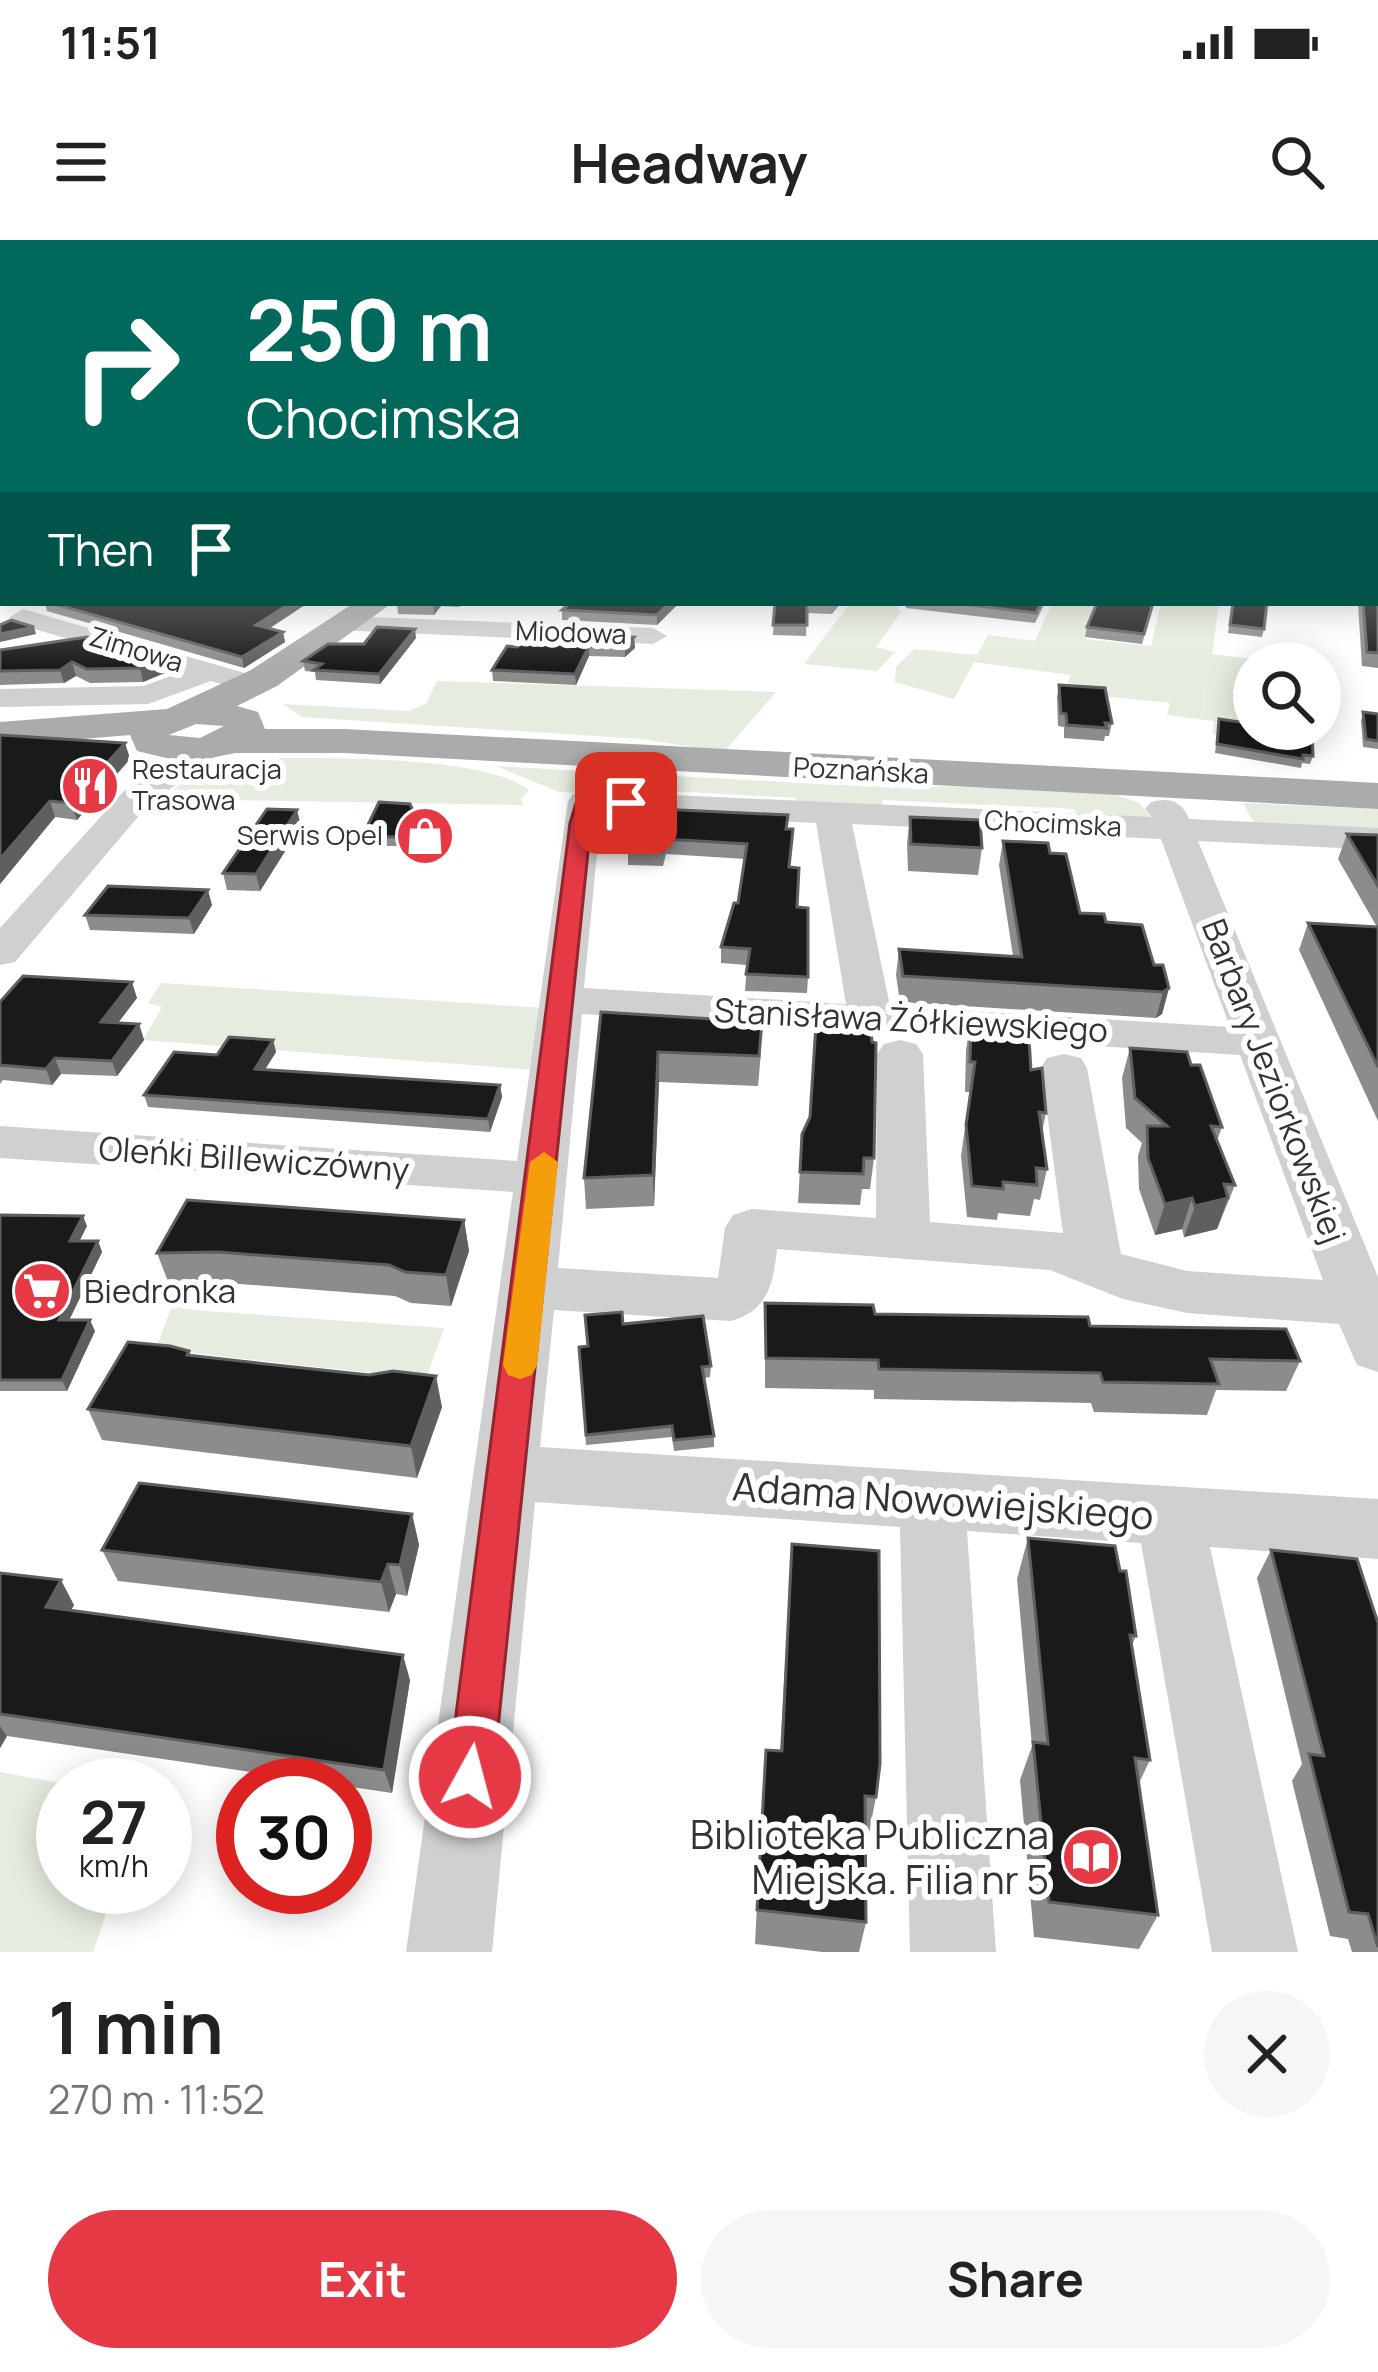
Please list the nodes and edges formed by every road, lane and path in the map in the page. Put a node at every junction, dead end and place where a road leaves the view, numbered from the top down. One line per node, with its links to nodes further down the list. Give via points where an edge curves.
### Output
1 (371, 606): 3 (main road)
2 (22, 617): 5 (street, Zimowa)
3 (345, 623): 4 (street, Miodowa); 10 (main road)
4 (653, 636)
5 (113, 644): 6 (street); 7 (street, Zimowa); 9 (street)
6 (20, 649)
7 (208, 672): 9 (street, via 148,694); 10 (street, Zimowa)
8 (0, 698): 9 (street)
9 (62, 705): 10 (main road, Poznańska); 11 (main road, Poznańska)
10 (210, 721): 13 (main road, Poznańska, via 344,741 1110,784); 16 (street)
11 (0, 734)
12 (1378, 796): 13 (main road, Poznańska)
13 (1181, 810): 14 (street, Chocimska); 15 (street, Chocimska); 19 (street, Barbary Jeziorkowskiej)
14 (832, 813): 17 (street, Chocimska, via 585,801); 18 (street)
15 (1378, 839)
16 (0, 953)
17 (563, 1000): 18 (street, Stanisława Żółkiewskiego); 25 (street)
18 (885, 1036): 19 (street, Stanisława Żółkiewskiego); 23 (street)
19 (1258, 1042): 26 (street, Barbary Jeziorkowskiej)
20 (1064, 1068): 24 (street)
21 (0, 1142): 22 (street, Oleńki Billewiczówny)
22 (508, 1176)
23 (903, 1239): 24 (street, via 1057,1251); 25 (street, via 752,1228 745,1286 720,1302)
24 (1095, 1263): 26 (street, via 1144,1284)
25 (530, 1287): 27 (street)
26 (1372, 1330)
27 (508, 1473): 28 (street, Adama Nowowiejskiego); 31 (street)
28 (932, 1500): 29 (street, Adama Nowowiejskiego); 32 (street)
29 (1170, 1515): 30 (street, Adama Nowowiejskiego); 33 (street)
30 (1378, 1528)
31 (449, 1952)
32 (952, 1952)
33 (1255, 1952)

